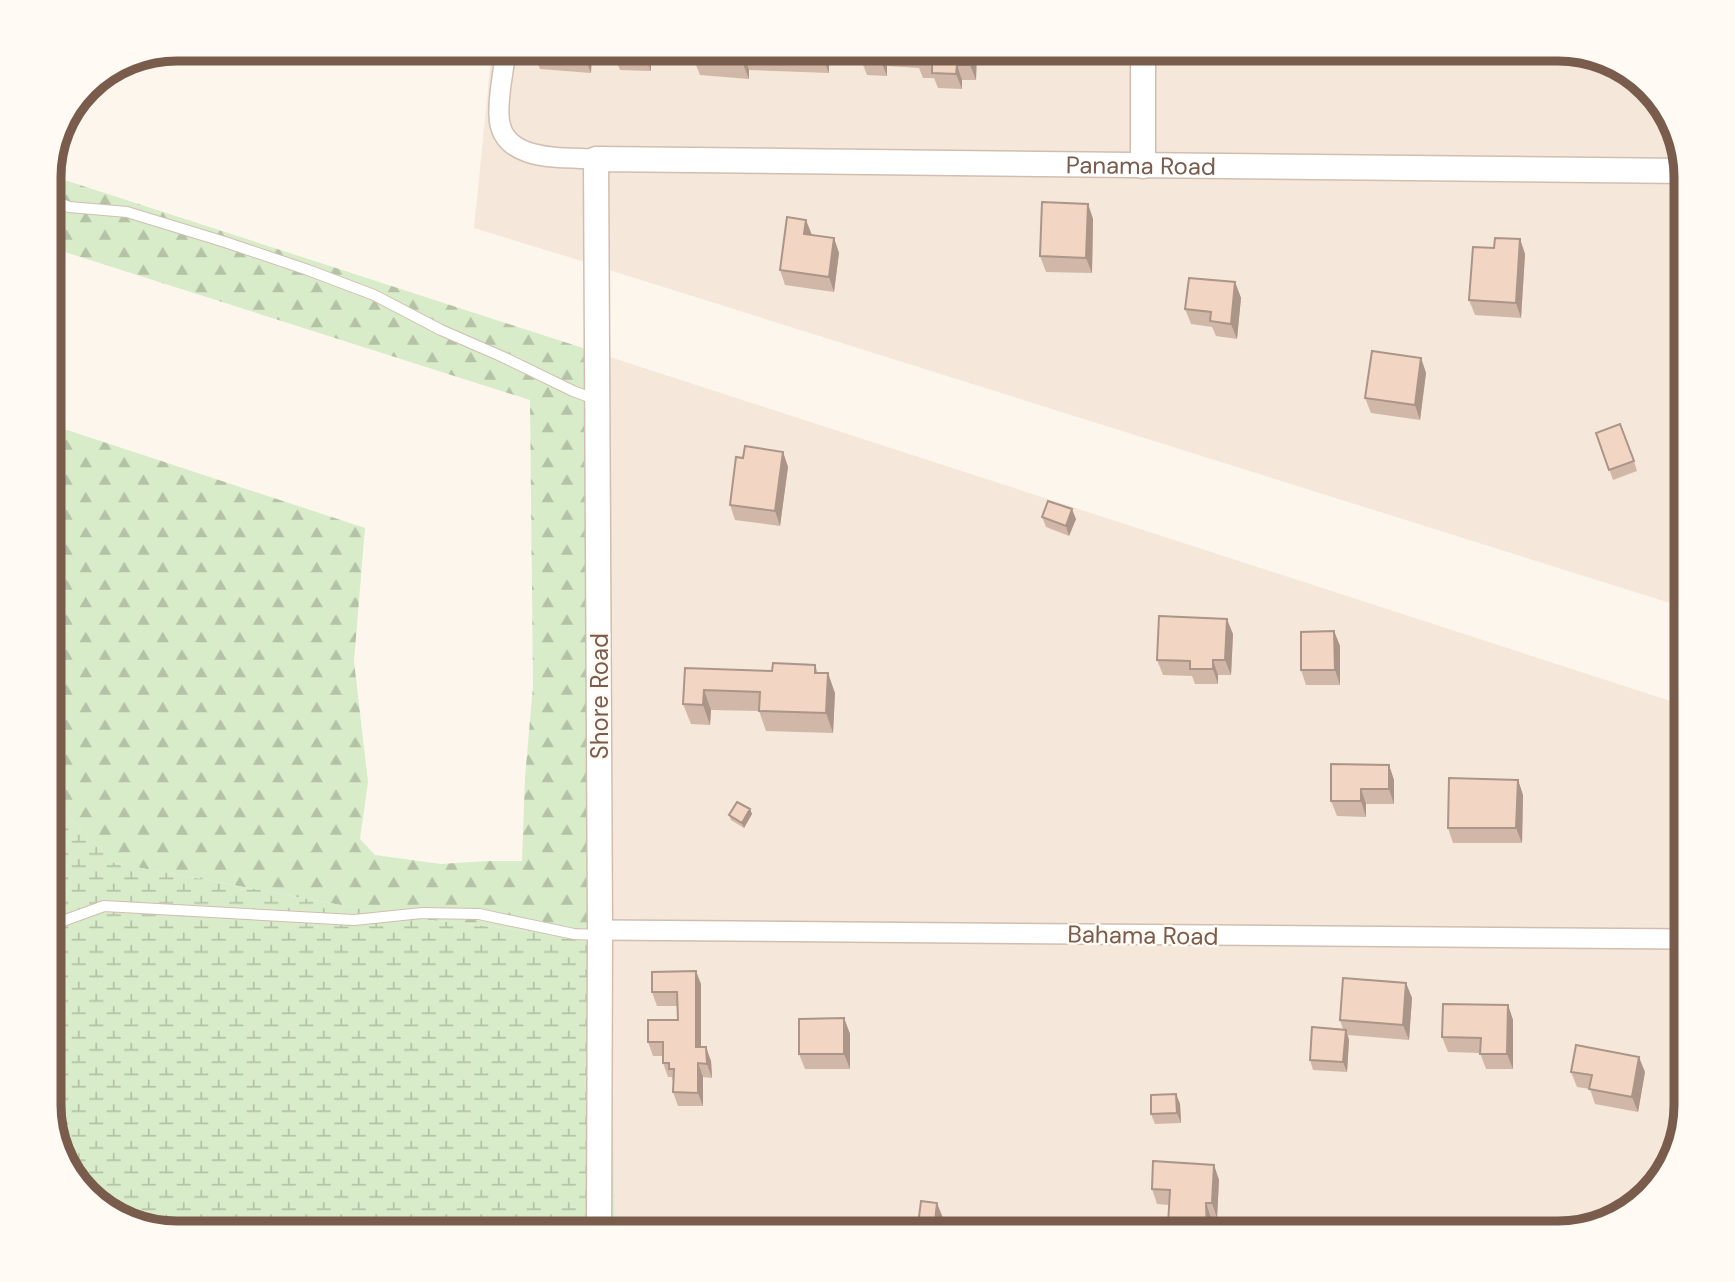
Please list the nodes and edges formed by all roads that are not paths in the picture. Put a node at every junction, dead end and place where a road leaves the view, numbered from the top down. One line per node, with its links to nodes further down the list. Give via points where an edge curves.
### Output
1 (505, 61): 3 (street, via 499,116 503,135 514,147 538,155)
2 (1143, 61): 4 (street)
3 (596, 159): 4 (street, Panama Road); 7 (street, Shore Road)
4 (1143, 166): 5 (street, Panama Road)
5 (1673, 171)
6 (61, 204): 7 (lane, via 127,212 308,270 374,295)
7 (597, 400): 9 (street, Shore Road)
8 (61, 922): 9 (lane, via 104,906 354,920 422,913 479,914 574,934)
9 (600, 933): 10 (street, Bahama Road); 11 (street, Shore Road)
10 (1674, 939)
11 (599, 1221)

